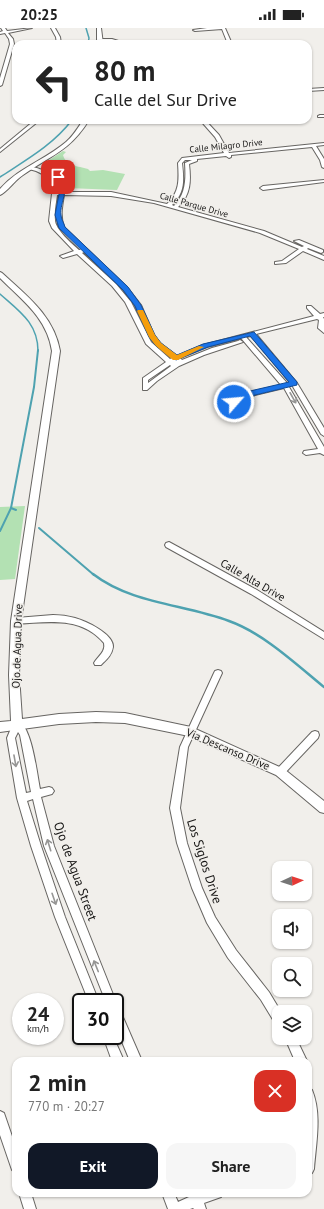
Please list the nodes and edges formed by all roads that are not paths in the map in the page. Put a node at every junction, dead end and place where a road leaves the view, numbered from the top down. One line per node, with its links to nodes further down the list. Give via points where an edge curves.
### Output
1 (3, 28): 7 (street)
2 (30, 28): 7 (street)
3 (53, 28): 9 (street)
4 (99, 28): 10 (street)
5 (224, 28): 6 (street); 11 (street)
6 (195, 30)
7 (7, 32): 8 (street); 13 (street, via 12,42)
8 (0, 33)
9 (58, 40)
10 (101, 40)
11 (228, 40)
12 (0, 59): 13 (street)
13 (8, 59): 14 (street)
14 (0, 85)
15 (324, 89): 16 (street)
16 (312, 90)
17 (33, 124): 23 (street)
18 (84, 124): 27 (street, via 60,151)
19 (206, 124): 24 (street, via 217,136)
20 (324, 144): 21 (street, Calle Milagro Drive)
21 (314, 147): 22 (street, Calle Milagro Drive); 24 (street, Calle Milagro Drive); 28 (street)
22 (324, 147)
23 (0, 151)
24 (228, 155): 25 (street, Calle Milagro Drive); 26 (street, Calle Milagro Drive)
25 (184, 159): 26 (street, Calle Milagro Drive); 30 (street, Calle Milagro Drive, via 180,163)
26 (189, 161): 31 (street, Calle Milagro Drive)
27 (34, 166): 33 (street, via 53,180); 34 (street, via 56,175); 35 (street, via 15,178)
28 (324, 167)
29 (324, 181): 32 (street)
30 (182, 183): 31 (street); 36 (street)
31 (188, 183): 36 (street, Calle Milagro Drive, via 186,194)
32 (263, 188)
33 (55, 191): 34 (street, Calle Parque Drive); 37 (street)
34 (62, 191): 36 (street, Calle Parque Drive, via 135,196); 37 (street)
35 (0, 193)
36 (174, 205): 38 (street, Calle Parque Drive)
37 (56, 206): 41 (street, via 62,228); 42 (street, via 52,221 54,227)
38 (239, 223): 39 (street, Calle Parque Drive, via 264,228); 40 (street, Calle Parque Drive)
39 (308, 245): 40 (street); 43 (street, Calle Parque Drive)
40 (303, 249): 45 (street, Calle Parque Drive); 46 (street, via 284,262)
41 (85, 250): 42 (street); 48 (street)
42 (78, 252): 44 (street); 49 (street)
43 (324, 252)
44 (63, 256)
45 (324, 258)
46 (277, 263)
47 (0, 274): 66 (street, Ojo de Agua Drive, via 44,318 54,338 56,351)
48 (127, 291): 49 (street); 53 (street, via 138,305)
49 (120, 293): 50 (street); 53 (street)
50 (113, 295)
51 (309, 307): 52 (street)
52 (322, 319): 54 (street, via 321,328); 55 (street)
53 (141, 321): 57 (street, via 158,344); 58 (street, via 148,343)
54 (324, 330)
55 (254, 336): 56 (street); 59 (street)
56 (244, 338): 57 (street); 60 (street)
57 (178, 360): 58 (street)
58 (172, 364): 58 (street, via 145,379 145,389 155,378)
59 (295, 384): 60 (street); 62 (street)
60 (285, 385): 61 (street, via 252,393); 63 (street, one-way to 63)
61 (234, 402)
62 (324, 434)
63 (323, 451): 64 (street)
64 (306, 453)
65 (170, 545): 67 (street, Calle Alta Drive, via 254,592)
66 (16, 621): 68 (street, via 74,620 86,626 100,634 109,645 107,653); 70 (street, Ojo de Agua Drive, via 14,674)
67 (324, 636)
68 (98, 663)
69 (218, 673): 72 (street, Los Siglos Drive)
70 (18, 724): 71 (street, Via Descanso Drive); 72 (street, Via Descanso Drive, via 59,719 125,718); 76 (street, Ojo de Agua Street, via 24,734); 77 (street, Ojo de Agua Drive, one-way to 77, via 11,738)
71 (0, 726)
72 (191, 732): 74 (street, Via Descanso Drive); 83 (street, Los Siglos Drive, via 184,747 175,808 182,843 211,920 232,954)
73 (315, 735): 74 (street)
74 (280, 772): 78 (street, Via Descanso Drive)
75 (49, 791): 76 (street)
76 (36, 794): 77 (street); 79 (street, Ojo de Agua Street, one-way to 76, via 49,846)
77 (22, 798): 80 (street, Ojo de Agua Drive, one-way to 80)
78 (324, 808)
79 (74, 910): 80 (street); 82 (street, Ojo de Agua Street, one-way to 79)
80 (60, 916): 81 (street, Ojo de Agua Drive)
81 (90, 993)
82 (107, 993)
83 (272, 1008)
84 (124, 1035): 88 (street)
85 (111, 1045): 87 (street)
86 (293, 1045): 89 (street)
87 (116, 1057)
88 (134, 1057)
89 (299, 1057)
90 (0, 1117): 91 (street)
91 (12, 1154)
92 (26, 1197): 96 (street)
93 (170, 1197): 97 (street)
94 (206, 1197): 95 (street)
95 (196, 1201): 97 (street)
96 (30, 1209)
97 (176, 1209)

